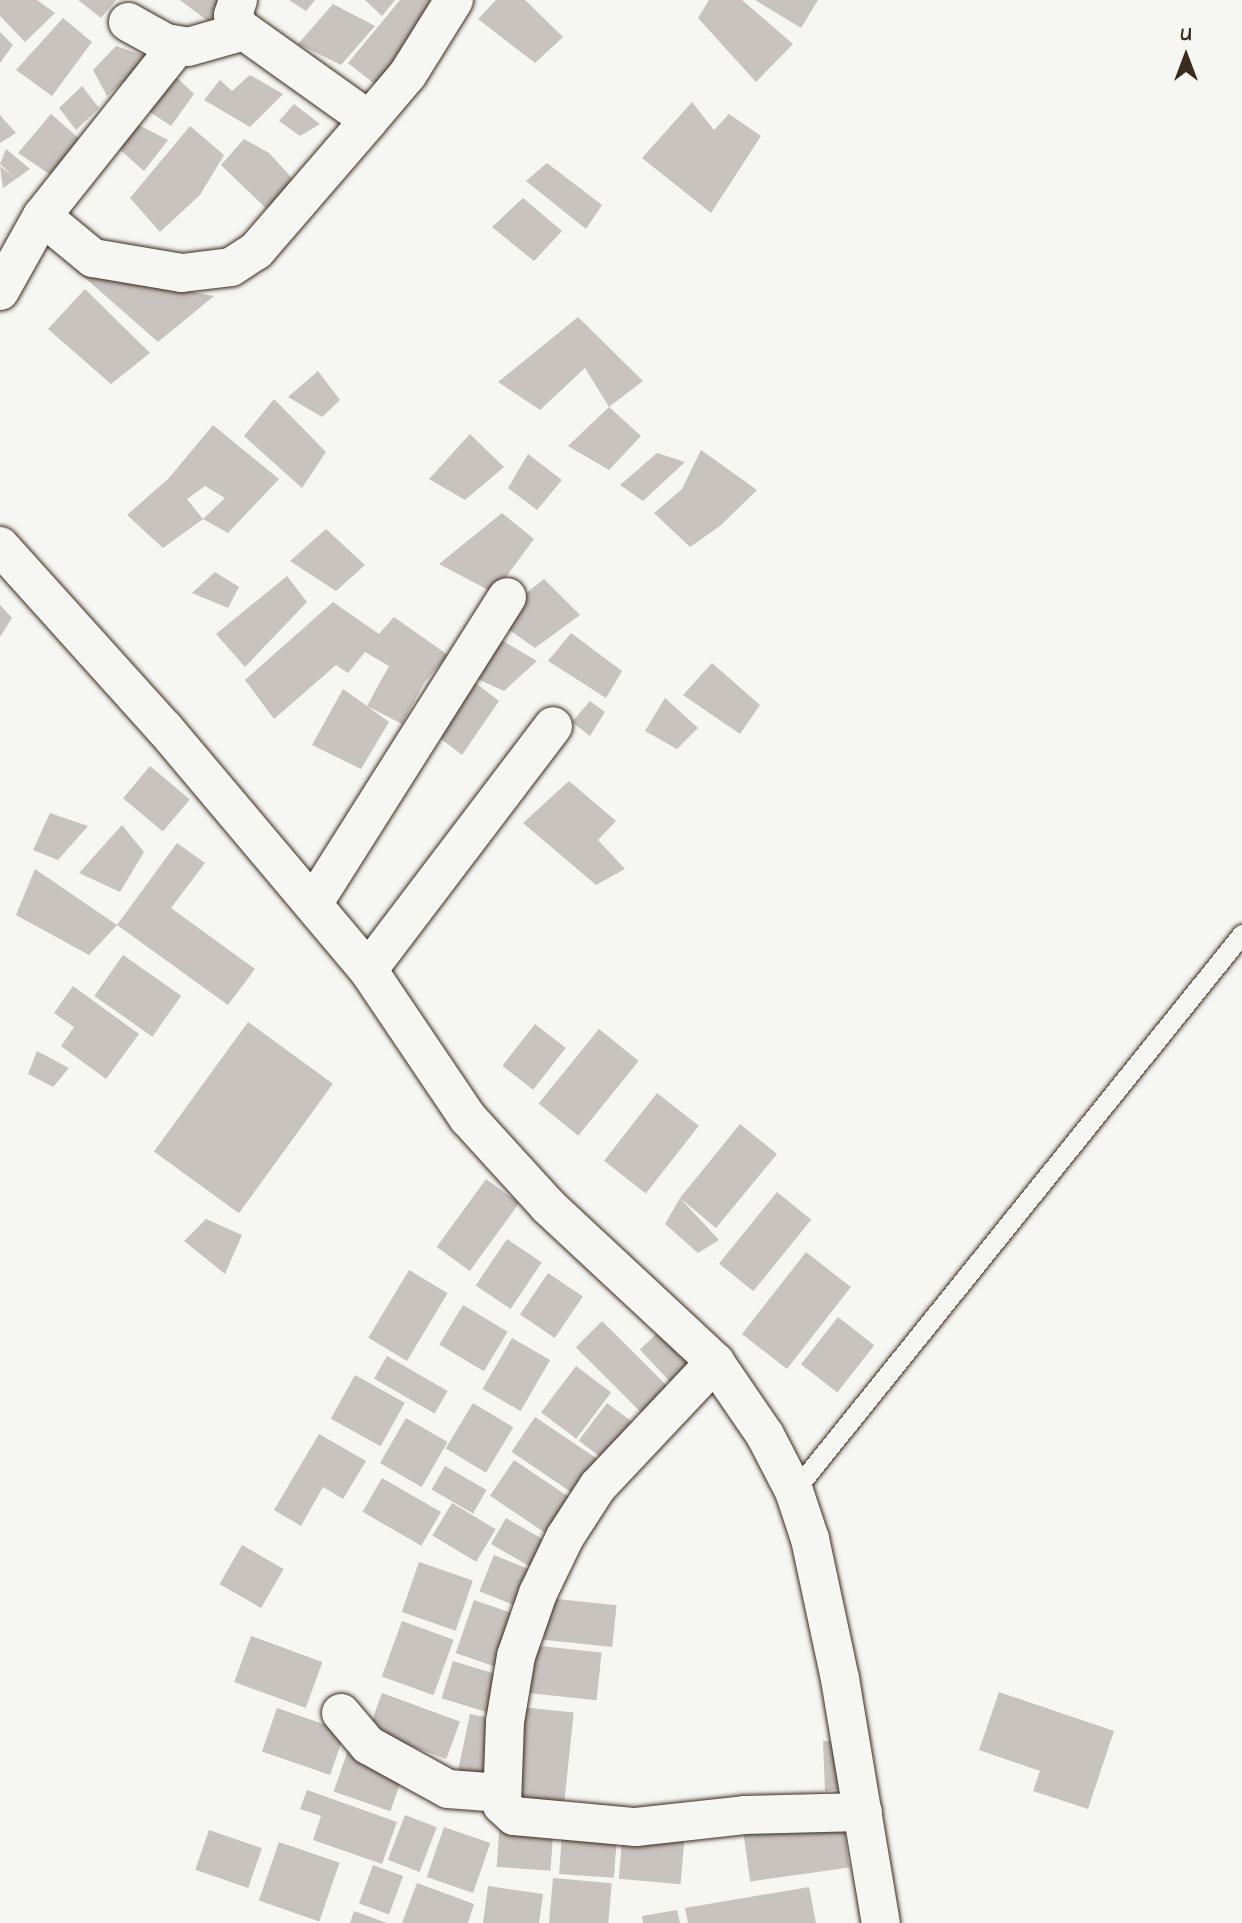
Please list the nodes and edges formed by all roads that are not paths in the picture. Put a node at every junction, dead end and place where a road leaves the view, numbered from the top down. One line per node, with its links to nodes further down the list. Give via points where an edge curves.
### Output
1 (454, 0): 5 (street, via 408,74)
2 (241, 16): 4 (street, via 206,44); 5 (street)
3 (128, 22): 4 (street)
4 (178, 45): 6 (street)
5 (369, 120): 6 (street, via 256,251 231,267 182,273 93,258)
6 (41, 216): 7 (street)
7 (0, 291)
8 (0, 546): 11 (street)
9 (507, 597): 11 (street)
10 (553, 726): 13 (street)
11 (313, 904): 13 (street)
12 (1242, 934): 15 (lane)
13 (368, 970): 14 (street, via 468,1118 548,1206)
14 (715, 1362): 15 (street, via 765,1435); 17 (street, via 634,1443 598,1486 565,1537 538,1592 516,1656)
15 (794, 1491): 18 (street, via 821,1590)
16 (341, 1713): 17 (street, via 368,1745 447,1789)
17 (501, 1793): 18 (street, via 504,1810 514,1816 625,1826 744,1815)
18 (863, 1812): 19 (street)
19 (881, 1923)

